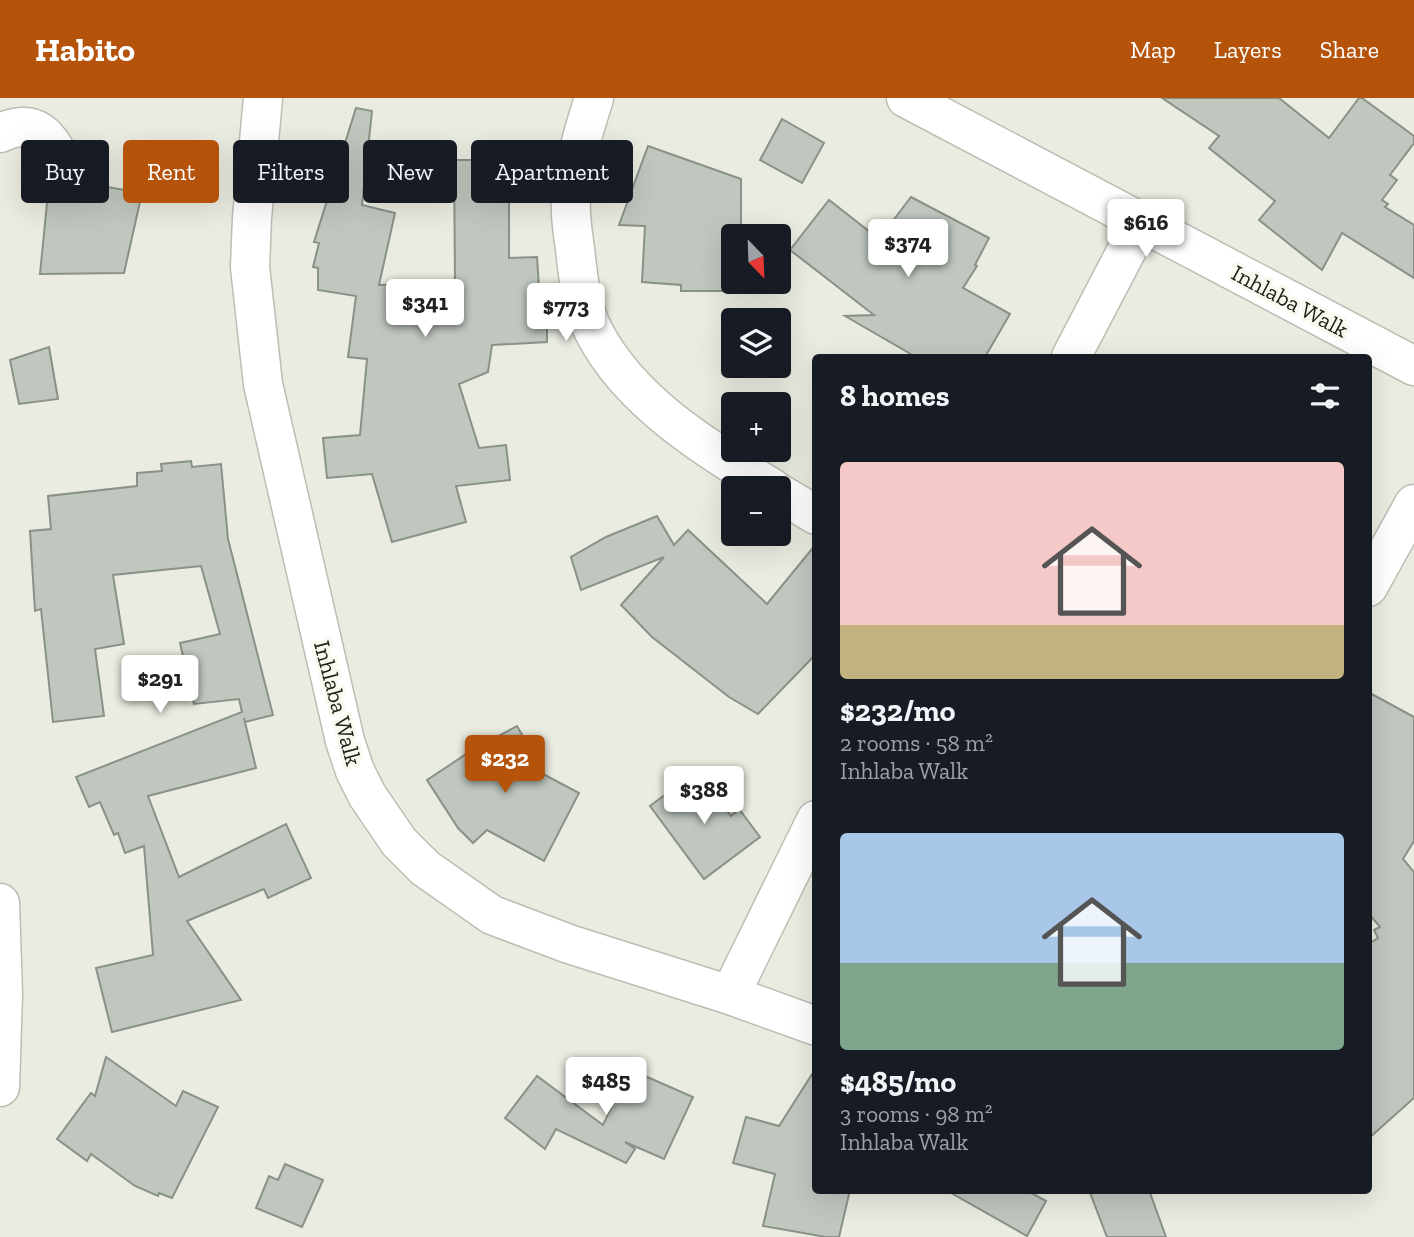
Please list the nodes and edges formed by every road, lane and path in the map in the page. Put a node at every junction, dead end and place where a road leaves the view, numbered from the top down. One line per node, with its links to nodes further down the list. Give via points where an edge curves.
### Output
1 (263, 98): 16 (street, Inhlaba Walk, via 250,267 262,384 345,741 367,796 399,842 425,868 492,915)
2 (594, 98): 9 (street, via 578,154 571,216 580,286 593,330 636,390 712,453)
3 (906, 98): 6 (street, Inhlaba Walk)
4 (0, 133): 5 (street, via 16,128 39,131)
5 (51, 140)
6 (1141, 223): 7 (street); 8 (street, Inhlaba Walk)
7 (1073, 354)
8 (1414, 366)
9 (751, 476)
10 (791, 500): 12 (street)
11 (1414, 504): 13 (street)
12 (812, 513)
13 (1372, 580)
14 (812, 828): 16 (street)
15 (0, 903): 18 (street)
16 (730, 995): 17 (street, Inhlaba Walk)
17 (812, 1025)
18 (0, 1087)

